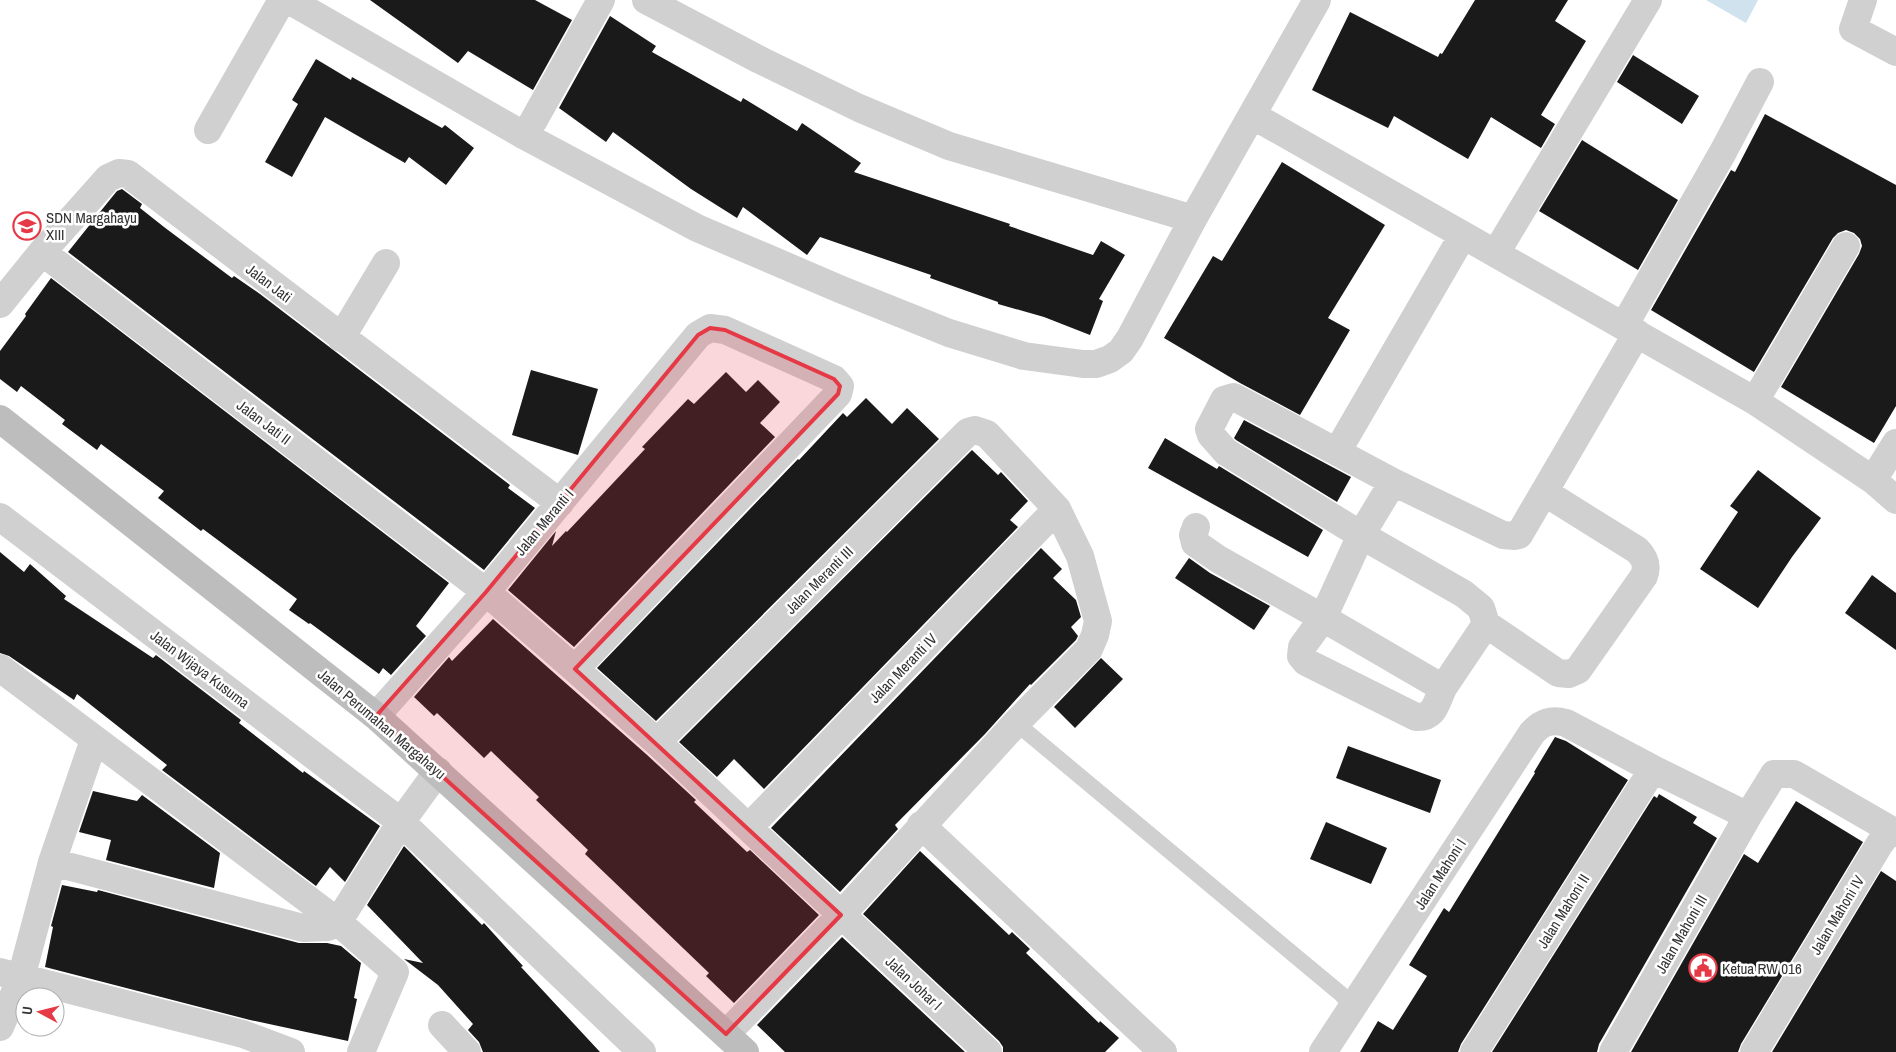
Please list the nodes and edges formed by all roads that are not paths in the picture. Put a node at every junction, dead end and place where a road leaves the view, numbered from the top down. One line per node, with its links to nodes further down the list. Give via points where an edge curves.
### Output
1 (282, 0): 11 (street)
2 (289, 0): 12 (street)
3 (601, 0): 12 (street)
4 (646, 0): 13 (street, via 858,108 948,146)
5 (1317, 0): 10 (street)
6 (1648, 0): 17 (street)
7 (1862, 0): 8 (street, via 1853,29)
8 (1896, 52)
9 (1760, 82): 20 (street)
10 (1252, 115): 13 (street); 14 (street)
11 (208, 130)
12 (525, 136): 13 (street, via 697,228 842,290 949,333 1024,356 1083,364 1096,364 1120,352)
13 (1193, 218)
14 (1463, 235): 17 (street); 25 (street)
15 (1846, 246): 22 (street)
16 (42, 252): 19 (street, Jalan Jati); 21 (street, Jalan Jati, via 108,178 119,173 128,174); 35 (street, Jalan Jati II)
17 (1496, 253): 20 (street)
18 (386, 263): 21 (street)
19 (0, 304)
20 (1631, 330): 22 (street); 28 (street)
21 (341, 338): 30 (street, Jalan Jati)
22 (1755, 401): 26 (street)
23 (0, 419): 41 (street, Jalan Perumahan Margahayu)
24 (1896, 443): 26 (street)
25 (1337, 452): 27 (street); 34 (street, via 1234,397 1224,400 1209,428 1226,452)
26 (1872, 480): 29 (street)
27 (1393, 482): 28 (street, via 1502,535 1511,536 1519,535); 34 (street)
28 (1544, 492): 37 (street, via 1642,555 1646,564 1644,576 1578,670 1569,674 1558,673)
29 (1896, 500)
30 (560, 503): 35 (street, Jalan Meranti I); 38 (street, Jalan Meranti I, via 698,334 710,328 725,330 834,379 840,386 838,394)
31 (1057, 509): 42 (street, via 1080,556 1098,621 1089,649); 44 (street, Jalan Meranti III, via 987,434 975,430 968,432); 50 (street, Jalan Meranti IV)
32 (0, 517): 48 (street, Jalan Wijaya Kusuma)
33 (1196, 527): 36 (street, via 1193,538 1198,545)
34 (1361, 535): 36 (street); 37 (street, via 1464,594 1481,608)
35 (486, 592): 38 (street, Jalan Jati II); 41 (street, Jalan Meranti I)
36 (1323, 618): 40 (street); 40 (street, via 1302,647 1306,662 1416,718 1425,718 1433,712)
37 (1486, 624): 40 (street)
38 (576, 669): 44 (street, Jalan Jati II)
39 (1, 670): 43 (street)
40 (1443, 688)
41 (376, 716): 46 (street, Jalan Perumahan Margahayu)
42 (1016, 723): 49 (street); 56 (lane)
43 (94, 740): 52 (street); 54 (street)
44 (657, 742): 50 (street, Jalan Johar I)
45 (1652, 769): 47 (street); 56 (street, Jalan Mahoni I, via 1566,723 1556,720 1539,725); 68 (street, Jalan Mahoni II)
46 (438, 771): 48 (street); 60 (street, Jalan Perumahan Margahayu)
47 (1748, 816): 51 (street, Jalan Mahoni III, via 1774,774 1794,774); 69 (street, Jalan Mahoni III)
48 (401, 822): 54 (street); 65 (street, Jalan Wijaya Kusuma)
49 (921, 825): 53 (street); 67 (street)
50 (749, 827): 53 (street, Jalan Johar I)
51 (1893, 831): 70 (street, Jalan Mahoni IV, via 1879,845)
52 (52, 862): 54 (street, via 303,928 328,927); 55 (street)
53 (841, 915): 60 (street); 66 (street, Jalan Johar I)
54 (338, 922): 63 (street, via 396,972)
55 (10, 975): 58 (street); 59 (street)
56 (1353, 1007): 61 (street, Jalan Mahoni I)
57 (442, 1025): 64 (street)
58 (0, 1028)
59 (239, 1043): 62 (street)
60 (735, 1043)
61 (1327, 1050)
62 (291, 1052)
63 (361, 1052)
64 (467, 1052)
65 (642, 1052)
66 (988, 1052)
67 (1163, 1052)
68 (1474, 1052)
69 (1613, 1052)
70 (1754, 1052)

